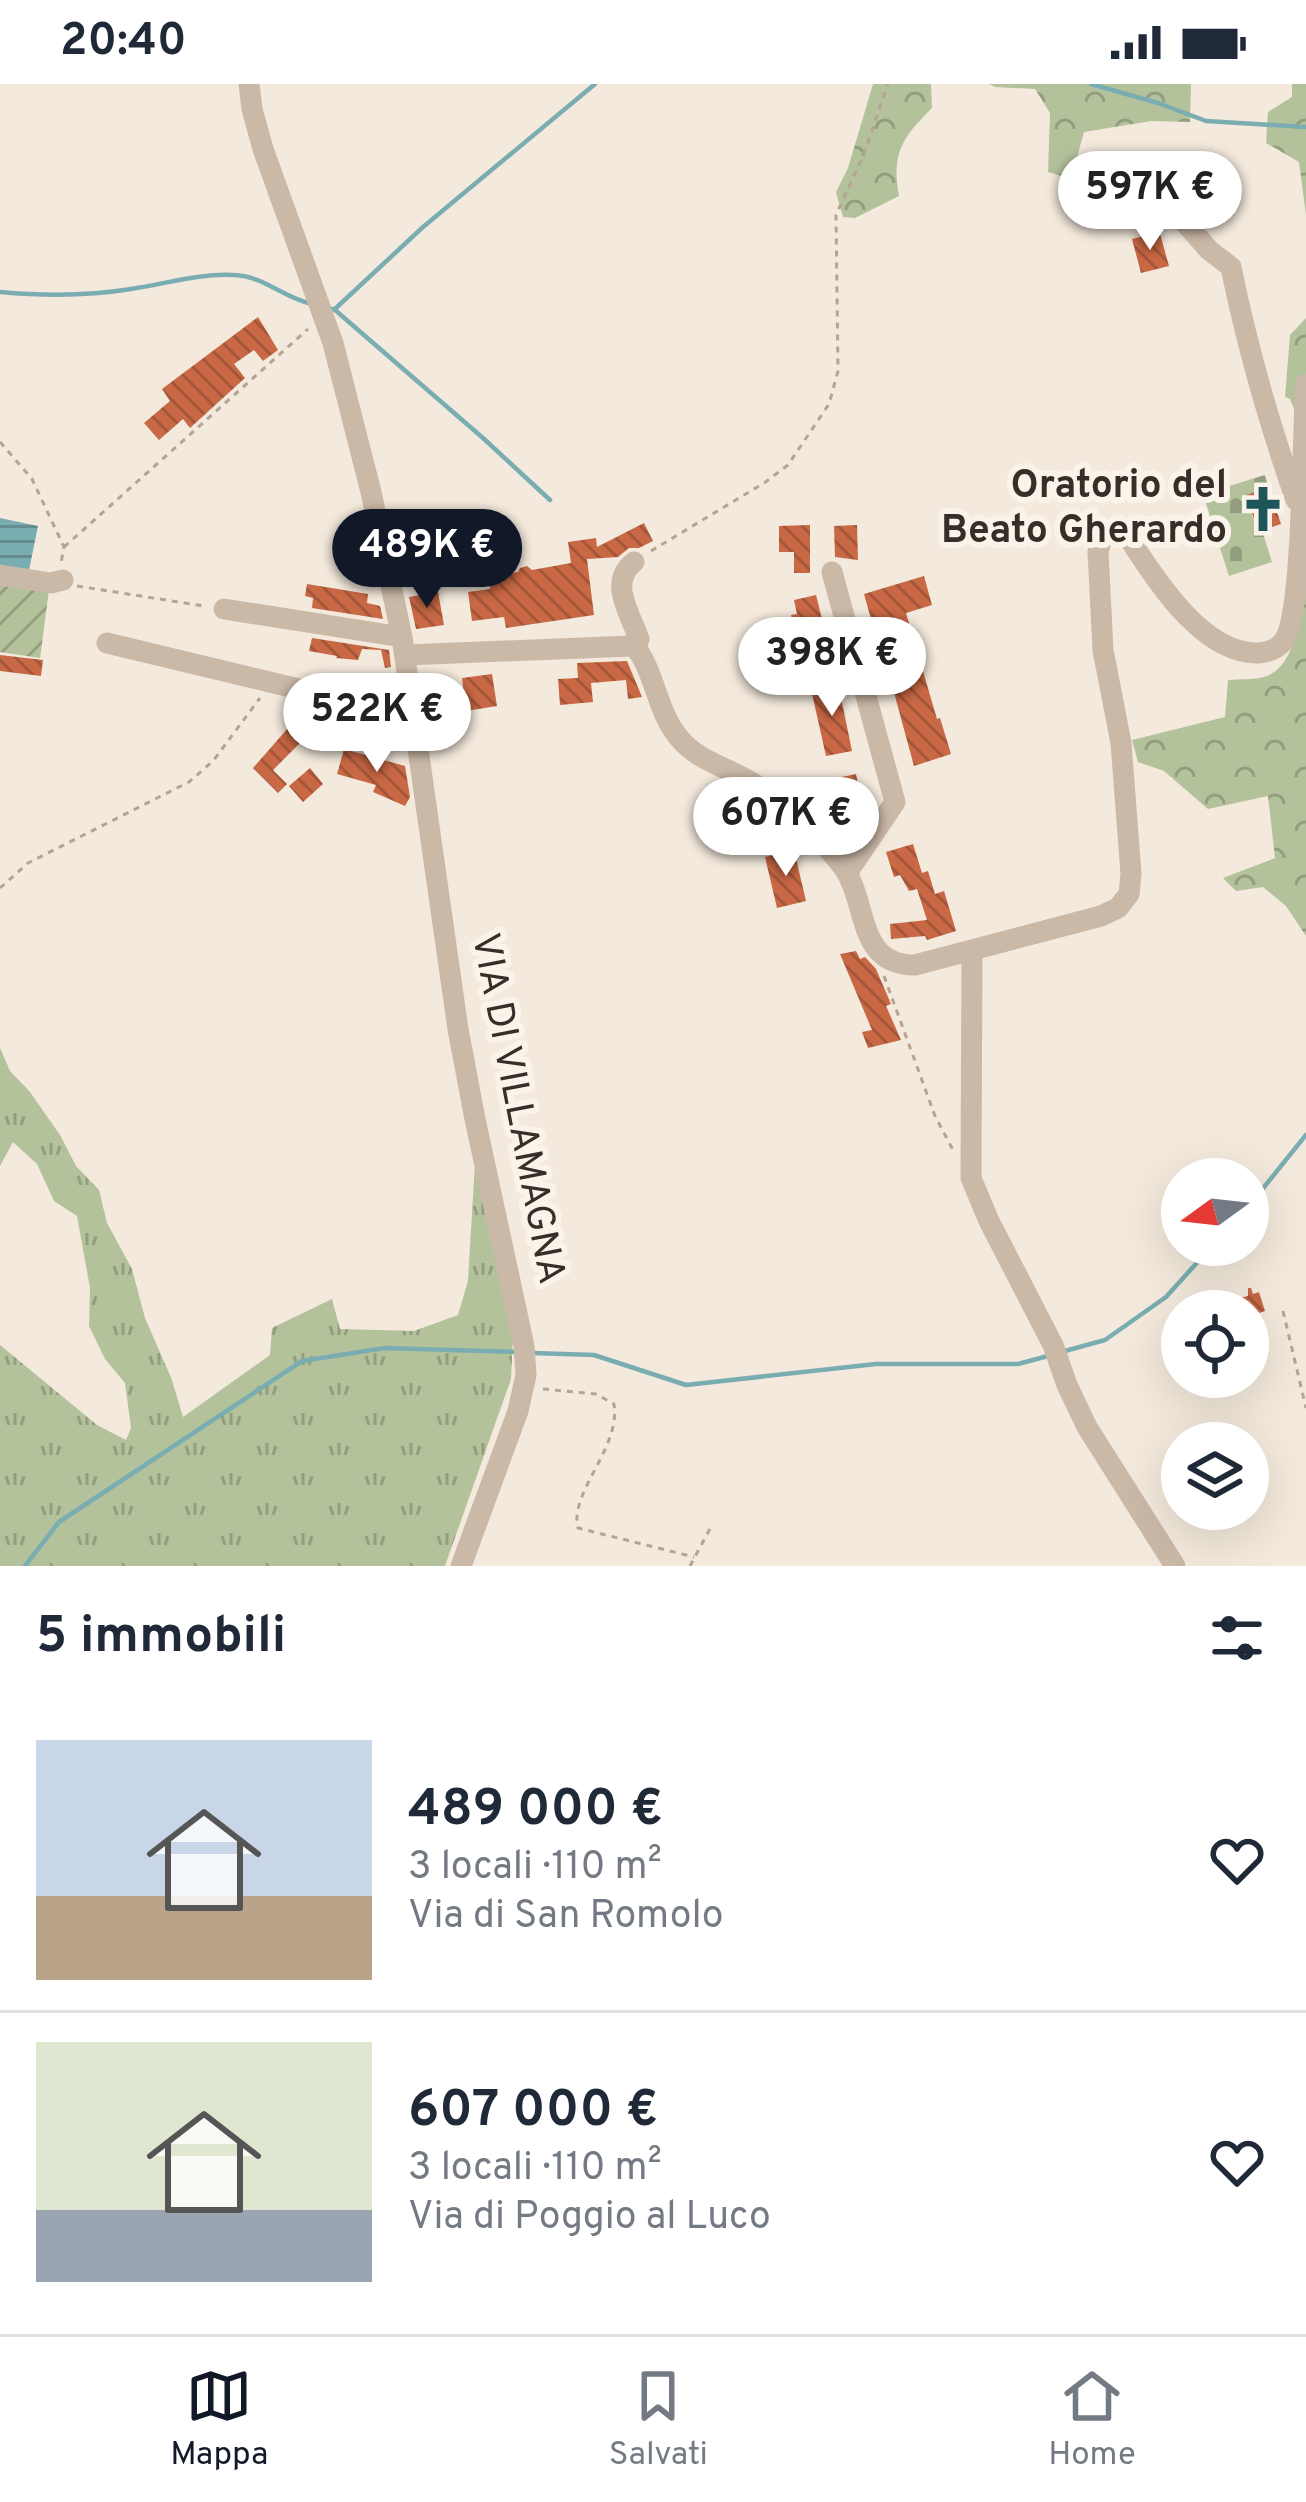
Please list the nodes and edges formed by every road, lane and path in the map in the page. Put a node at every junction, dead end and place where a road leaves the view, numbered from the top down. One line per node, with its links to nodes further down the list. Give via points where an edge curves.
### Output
1 (249, 84): 4 (street, VIA DI VILLAMAGNA, via 263,149)
2 (888, 84): 9 (path, via 836,215 838,371 829,404 788,465)
3 (1162, 219): 7 (street, via 1179,216 1231,267)
4 (322, 310): 8 (path); 15 (street, VIA DI VILLAMAGNA)
5 (1306, 384): 7 (street)
6 (0, 442): 8 (path, via 32,479)
7 (1300, 512): 21 (street, via 1291,623 1268,652 1222,644 1167,595 1126,534 1111,530 1102,538 1102,650 1120,742 1129,894 1101,916)
8 (64, 547): 12 (path)
9 (634, 562): 16 (street, via 620,586)
10 (832, 572): 19 (street, via 895,802)
11 (0, 575): 12 (street)
12 (63, 580): 13 (path)
13 (224, 609): 15 (street)
14 (107, 643): 17 (street)
15 (404, 646): 16 (street); 18 (street, VIA DI VILLAMAGNA)
16 (636, 648): 19 (street, via 679,739 756,784)
17 (271, 683): 18 (street); 20 (path, via 189,782 28,863)
18 (415, 717): 25 (street, VIA DI VILLAMAGNA, via 462,1051 525,1354)
19 (847, 873): 22 (street)
20 (0, 888)
21 (972, 950): 22 (street, via 915,965); 31 (street, via 971,1178 1087,1427)
22 (878, 951): 23 (path, via 910,1055)
23 (953, 1150)
24 (1283, 1310): 26 (path)
25 (524, 1388): 28 (path, via 596,1394 614,1404 602,1461 576,1509 578,1528); 29 (street, VIA DI VILLAMAGNA)
26 (1306, 1408)
27 (712, 1525): 28 (path)
28 (694, 1557): 30 (path)
29 (461, 1566)
30 (689, 1566)
31 (1175, 1566)

